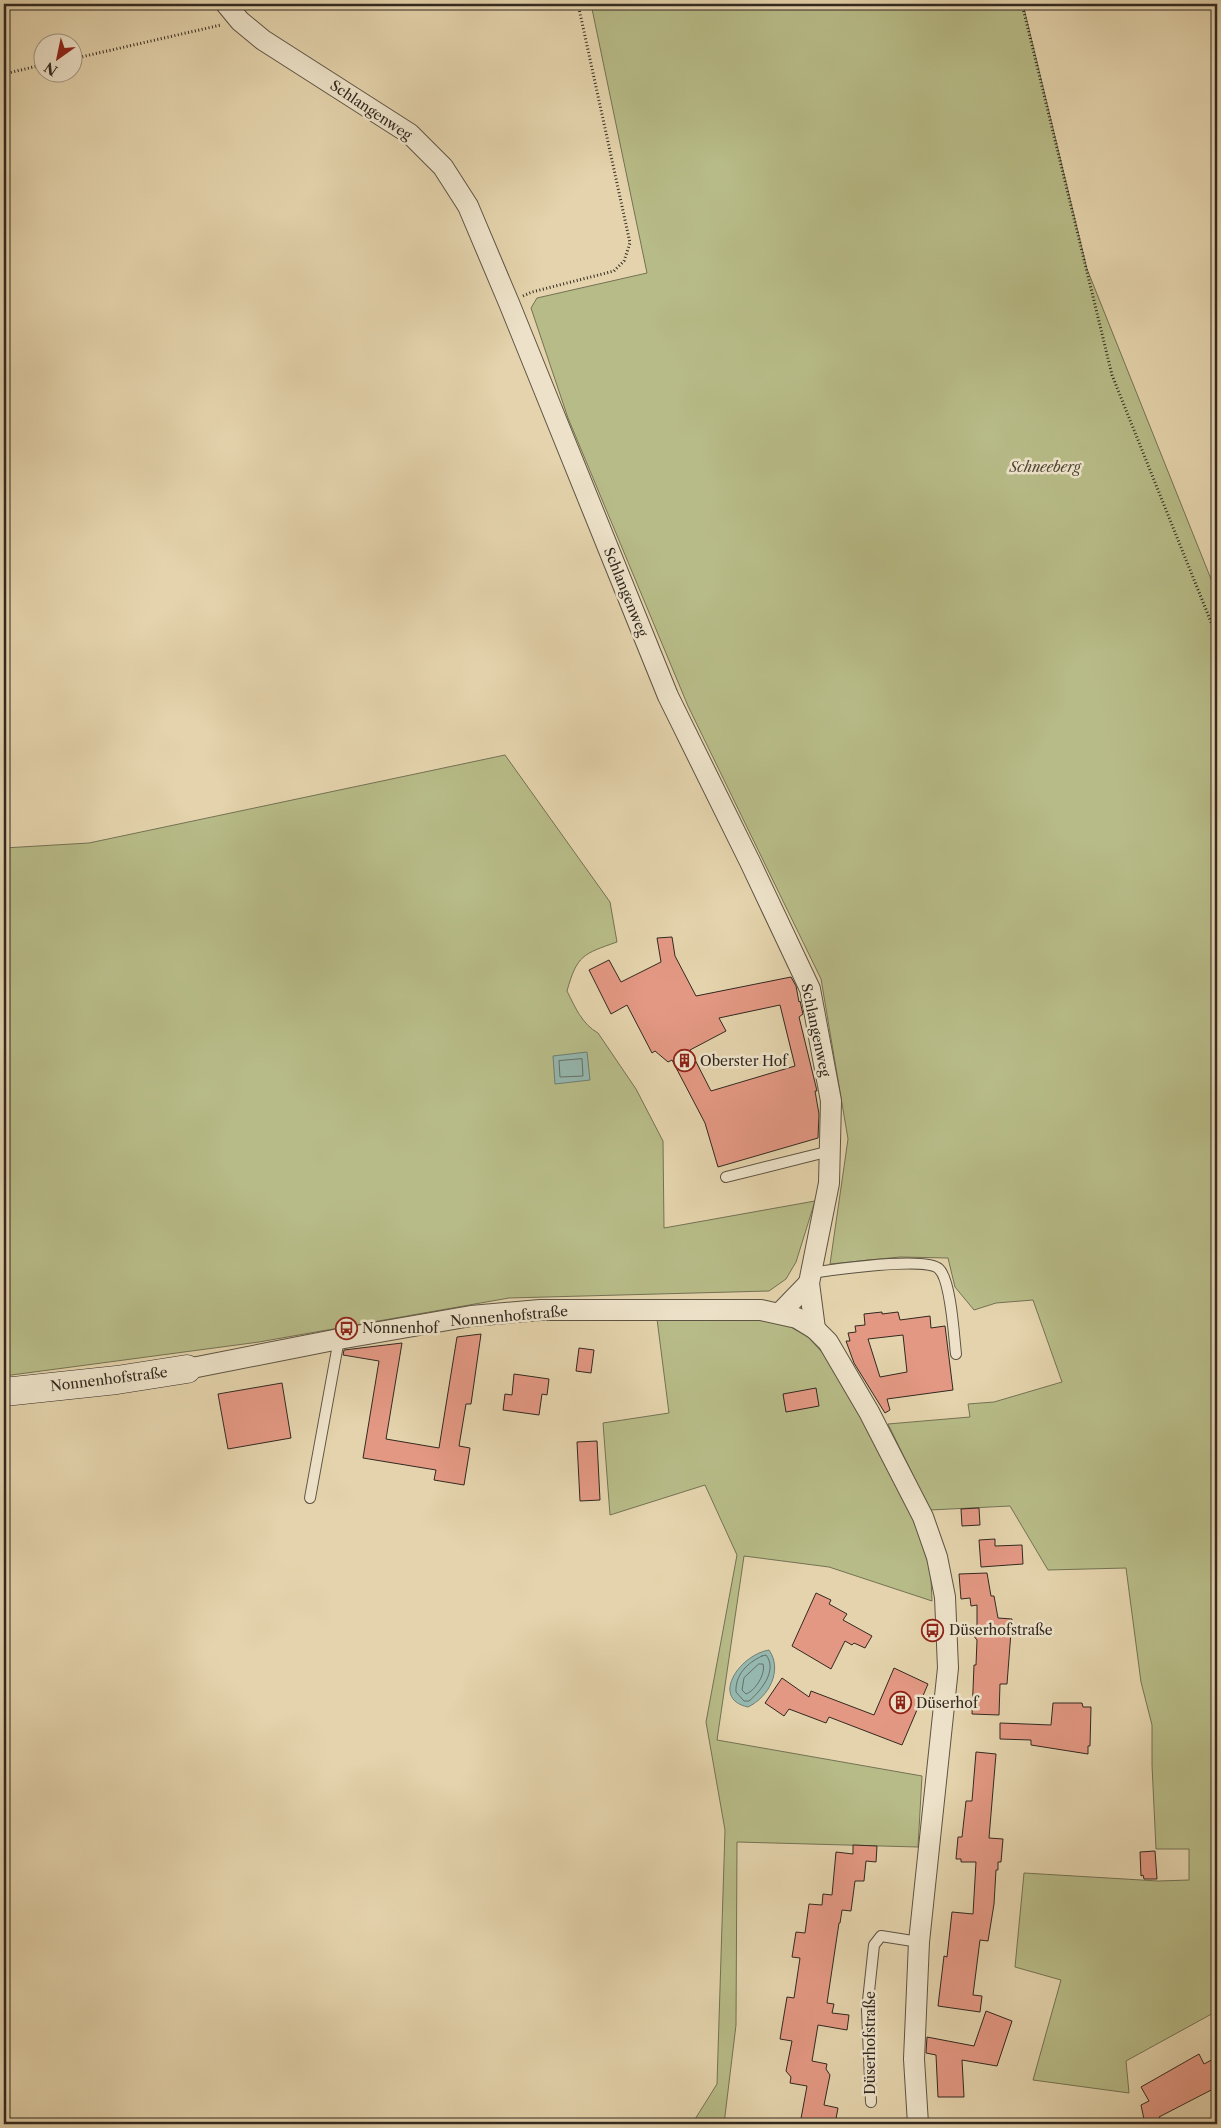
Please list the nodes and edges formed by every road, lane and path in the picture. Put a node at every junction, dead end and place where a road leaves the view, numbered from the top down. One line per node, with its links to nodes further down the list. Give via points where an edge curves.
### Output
1 (226, 4): 4 (street, Schlangenweg)
2 (578, 4): 8 (path, via 630,243 624,261 614,271 532,292)
3 (1022, 4): 9 (path, via 1112,375)
4 (240, 21): 5 (path); 8 (street, Schlangenweg, via 264,40 410,134 443,167 468,206)
5 (82, 56)
6 (32, 67): 7 (path)
7 (4, 74)
8 (510, 303): 10 (street, Schlangenweg, via 668,696 810,989 831,1101)
9 (1217, 637)
10 (830, 1151): 11 (lane); 12 (street, Schlangenweg, via 829,1184)
11 (726, 1176)
12 (810, 1278): 13 (street); 14 (street); 16 (lane, via 883,1265 934,1265 940,1269 944,1279)
13 (780, 1313): 14 (street, Nonnenhofstraße, via 797,1318); 15 (street, Nonnenhofstraße, via 761,1310 540,1310 471,1316)
14 (815, 1329): 20 (street, via 828,1342 851,1381 923,1517 937,1557 945,1597 948,1668)
15 (339, 1339): 17 (street, Nonnenhofstraße); 19 (lane)
16 (956, 1354)
17 (187, 1369): 18 (street, Nonnenhofstraße)
18 (4, 1392)
19 (310, 1498)
20 (919, 1942): 21 (lane, Düserhofstraße, via 881,1936 874,1945 867,2010); 22 (street, via 914,2059)
21 (871, 2102)
22 (918, 2124)

